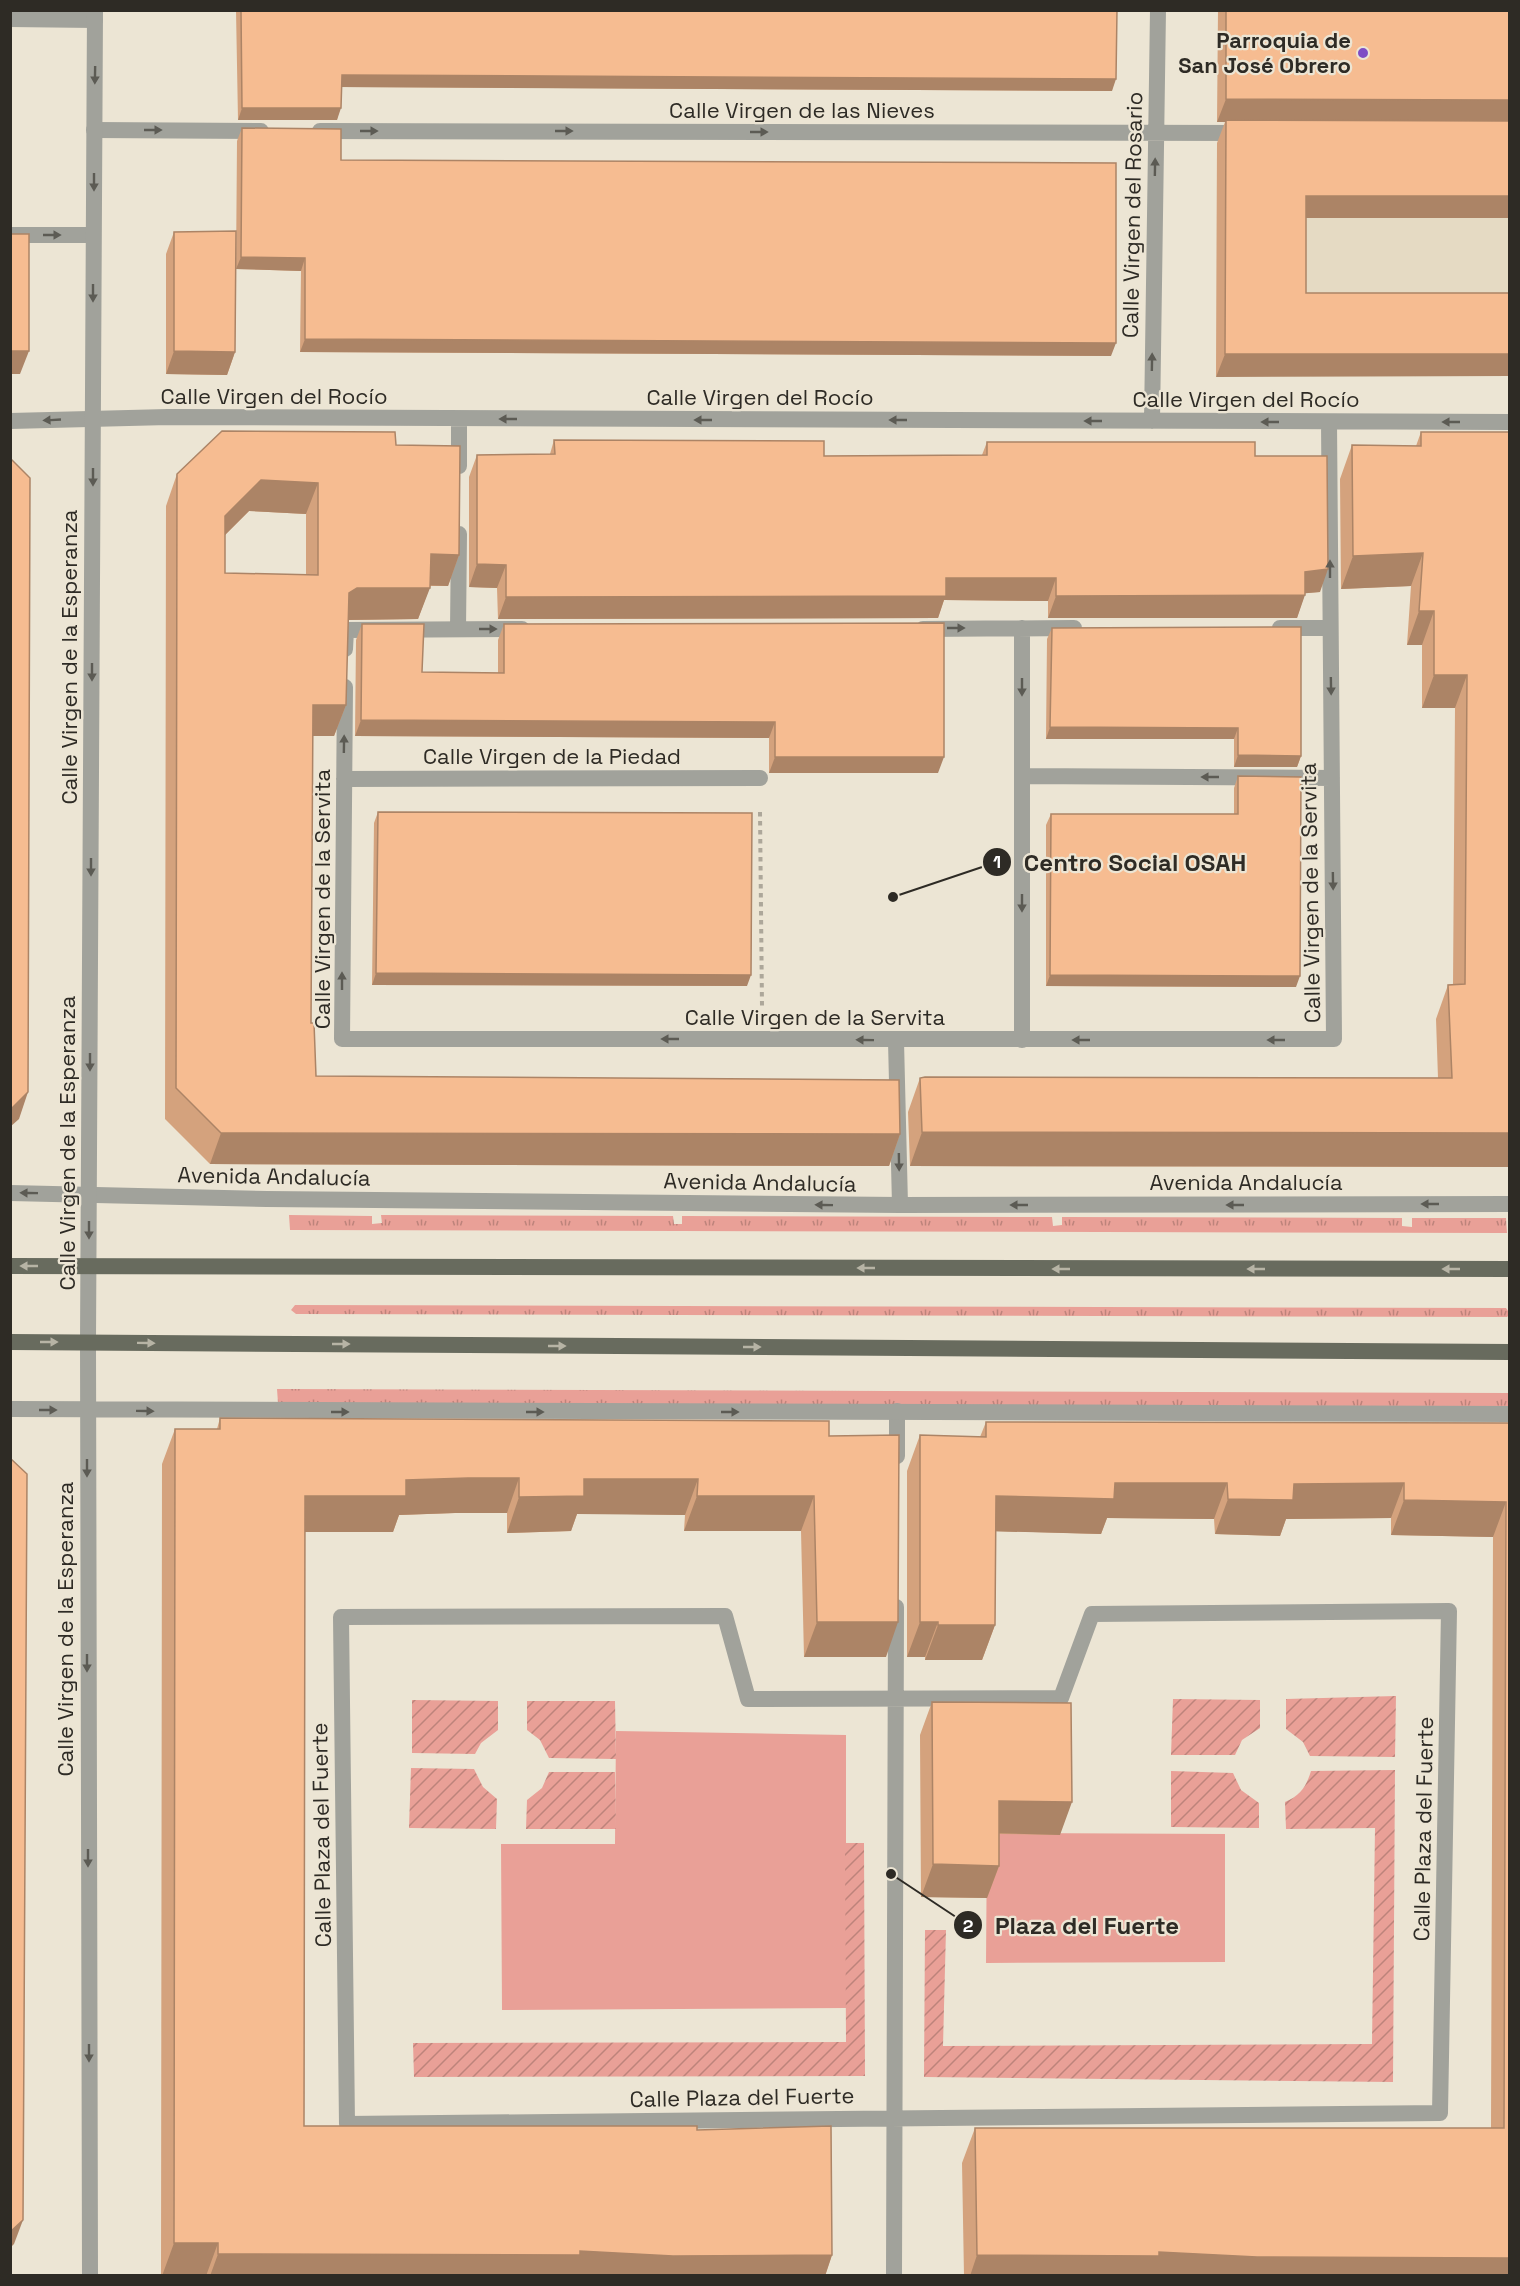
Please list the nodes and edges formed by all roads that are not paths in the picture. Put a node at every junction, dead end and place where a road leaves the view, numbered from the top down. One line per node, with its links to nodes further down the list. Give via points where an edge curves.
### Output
1 (1158, 10): 7 (street, Calle Virgen del Rosario)
2 (95, 15): 3 (street); 4 (street, Calle Virgen de la Esperanza, one-way to 4)
3 (10, 20)
4 (94, 130): 5 (street, one-way to 5); 10 (street, Calle Virgen de la Esperanza, one-way to 10)
5 (274, 131)
6 (298, 131): 7 (street, Calle Virgen de las Nieves, one-way to 7)
7 (1155, 133): 8 (street, Calle Virgen de las Nieves); 14 (street, Calle Virgen del Rosario, one-way to 7)
8 (1264, 133)
9 (10, 235): 10 (street, one-way to 10)
10 (93, 235): 11 (street, Calle Virgen de la Esperanza, one-way to 11)
11 (93, 418): 12 (street, Calle Virgen del Rocío); 13 (street, Calle Virgen del Rocío, one-way to 13); 33 (street, Calle Virgen de la Esperanza, one-way to 33)
12 (459, 419): 14 (street, Calle Virgen del Rocío, one-way to 12); 17 (street)
13 (10, 421)
14 (1152, 421): 15 (street, Calle Virgen del Rocío, one-way to 14)
15 (1329, 422): 16 (street, Calle Virgen del Rocío, one-way to 15); 22 (street, Calle Virgen de la Servita, one-way to 15)
16 (1509, 422)
17 (459, 477)
18 (459, 512): 23 (street)
19 (1022, 628): 20 (street); 25 (street, one-way to 19); 26 (street, one-way to 26)
20 (1093, 628)
21 (1259, 628): 22 (street)
22 (1330, 628): 28 (street, Calle Virgen de la Servita, one-way to 28)
23 (458, 629): 24 (street, Calle Virgen de la Servita, one-way to 24); 29 (street, Calle Virgen de la Servita, one-way to 23, via 345,630)
24 (539, 629)
25 (901, 629)
26 (1022, 776): 28 (street, one-way to 26); 30 (street, one-way to 30)
27 (760, 778): 29 (street, Calle Virgen de la Piedad)
28 (1332, 778): 30 (street, Calle Virgen de la Servita, one-way to 30, via 1334,1039)
29 (344, 779): 31 (street, Calle Virgen de la Servita, one-way to 29, via 342,1039)
30 (1022, 1040): 31 (street, Calle Virgen de la Servita)
31 (896, 1041): 35 (street, one-way to 35)
32 (10, 1193): 33 (street, Avenida Andalucía, one-way to 32)
33 (89, 1194): 35 (street, Avenida Andalucía, one-way to 33); 37 (street, Calle Virgen de la Esperanza, one-way to 37)
34 (1509, 1204): 35 (street, Avenida Andalucía, one-way to 35)
35 (900, 1205)
36 (10, 1266): 37 (main road, one-way to 36)
37 (88, 1266): 38 (main road, one-way to 37); 40 (street, Calle Virgen de la Esperanza)
38 (1509, 1269)
39 (10, 1342): 40 (main road, one-way to 40)
40 (88, 1342): 41 (main road, one-way to 41); 43 (street, Calle Virgen de la Esperanza)
41 (1509, 1352)
42 (10, 1409): 43 (street, one-way to 43)
43 (86, 1410): 44 (street, one-way to 44); 50 (street, Calle Virgen de la Esperanza, one-way to 50)
44 (897, 1411): 45 (street); 46 (street)
45 (1509, 1414)
46 (897, 1471)
47 (896, 1591): 48 (street)
48 (896, 1699): 49 (street); 49 (street, Calle Plaza del Fuerte, via 1061,1698 1092,1614 1449,1611 1440,2113); 49 (street, Calle Plaza del Fuerte, via 748,1699 725,1616 341,1617 347,2124)
49 (894, 2118): 51 (street)
50 (90, 2276)
51 (894, 2276)

